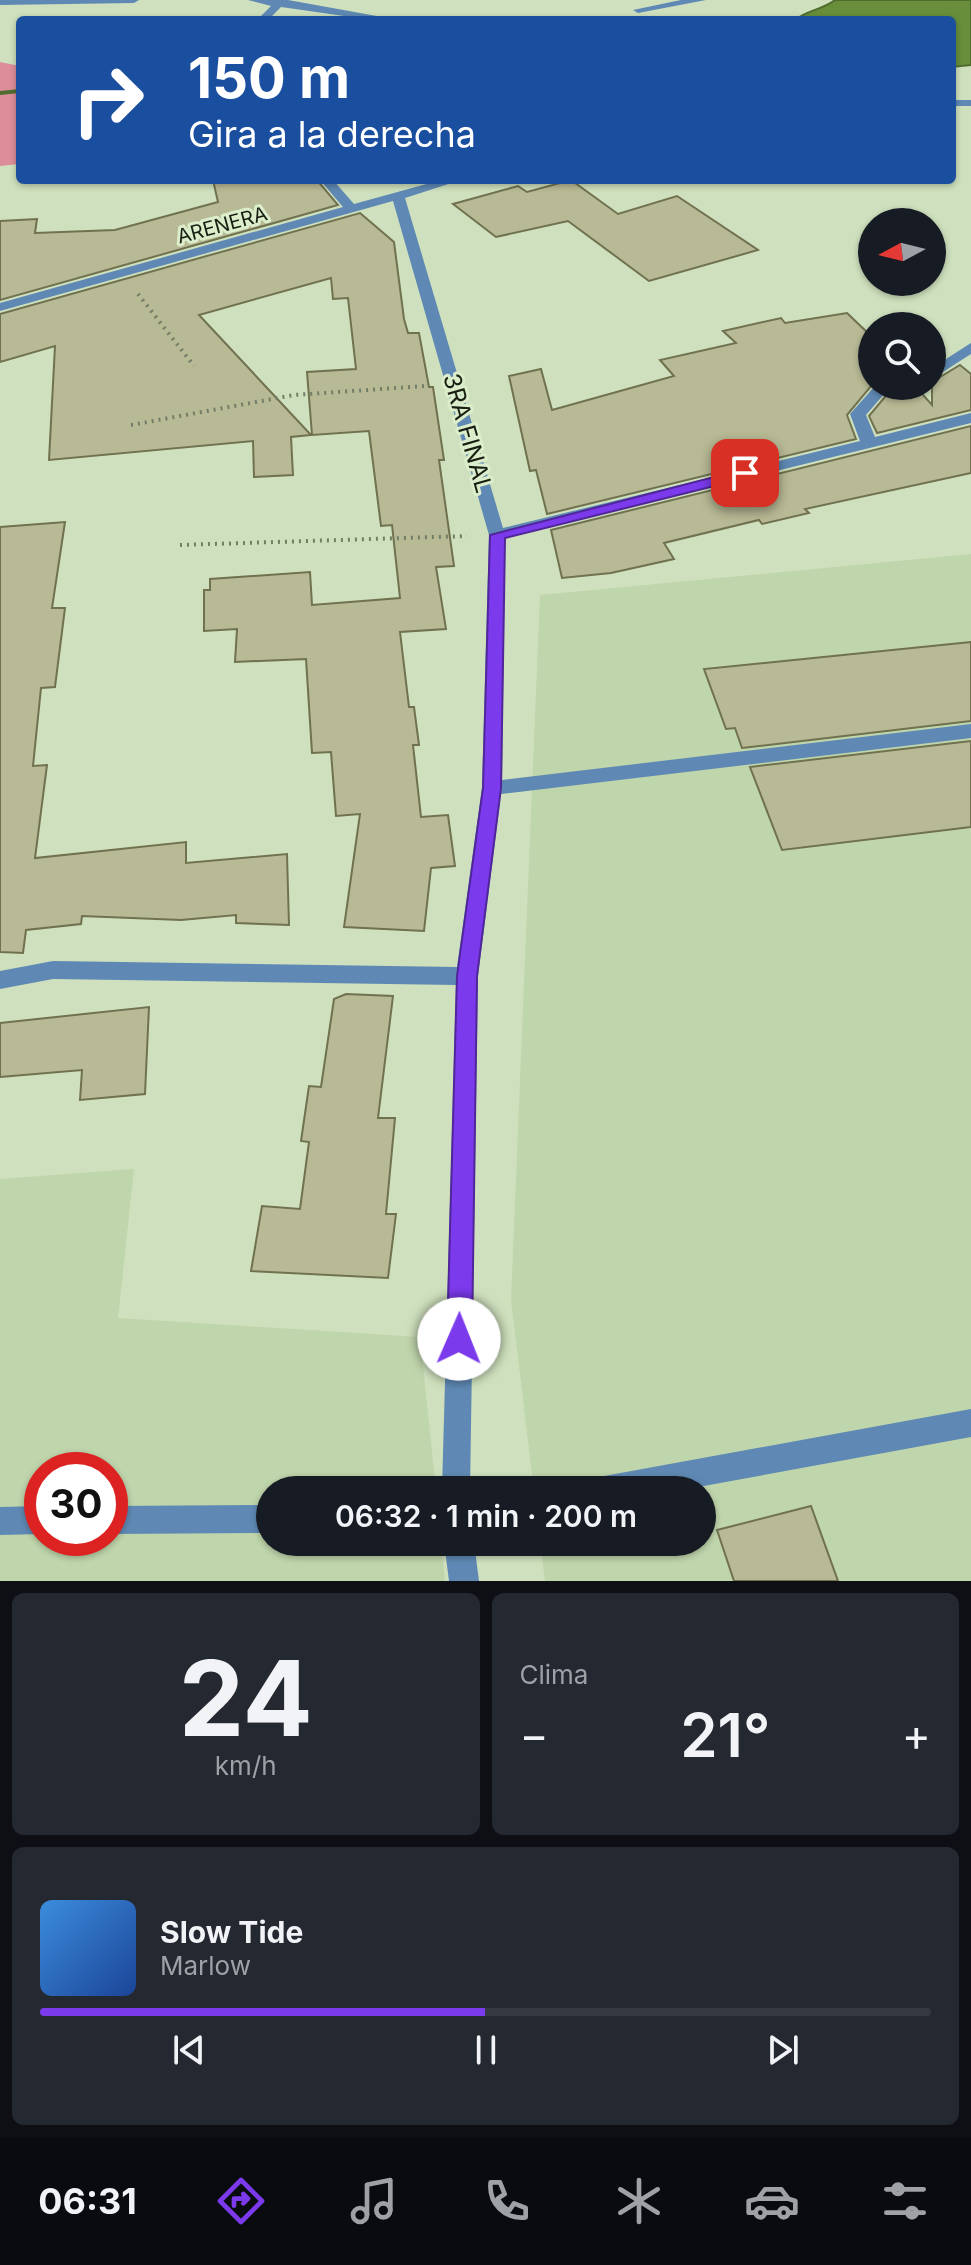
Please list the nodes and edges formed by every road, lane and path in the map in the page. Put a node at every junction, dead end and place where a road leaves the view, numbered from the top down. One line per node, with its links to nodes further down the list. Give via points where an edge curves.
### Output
1 (134, 0): 5 (street)
2 (253, 0): 4 (street)
3 (701, 0): 6 (street)
4 (282, 1): 7 (street); 8 (street)
5 (0, 2)
6 (634, 5)
7 (266, 16)
8 (370, 16)
9 (329, 184): 12 (street)
10 (441, 184): 11 (street, ARENERA)
11 (398, 196): 12 (street, ARENERA); 18 (street, 3RA FINAL)
12 (352, 210): 13 (street, ARENERA)
13 (121, 273): 14 (street, ARENERA); 17 (path)
14 (0, 307)
15 (971, 347): 16 (street)
16 (946, 365)
17 (194, 366)
18 (453, 384): 21 (path, via 294,395); 23 (street, 3RA FINAL)
19 (870, 400): 22 (street, via 858,414)
20 (971, 418): 22 (street)
21 (131, 425)
22 (869, 443): 23 (street)
23 (497, 535): 24 (path); 26 (street, 3RA FINAL)
24 (180, 545)
25 (971, 731): 26 (street)
26 (492, 788): 27 (street, 3RA FINAL)
27 (467, 976): 28 (street, via 53,970); 30 (street, 3RA FINAL)
28 (0, 980)
29 (971, 1423): 31 (street)
30 (456, 1476)
31 (681, 1476)
32 (256, 1519): 34 (street)
33 (24, 1520): 35 (street)
34 (128, 1520)
35 (0, 1521)
36 (461, 1556): 37 (street)
37 (464, 1581)

